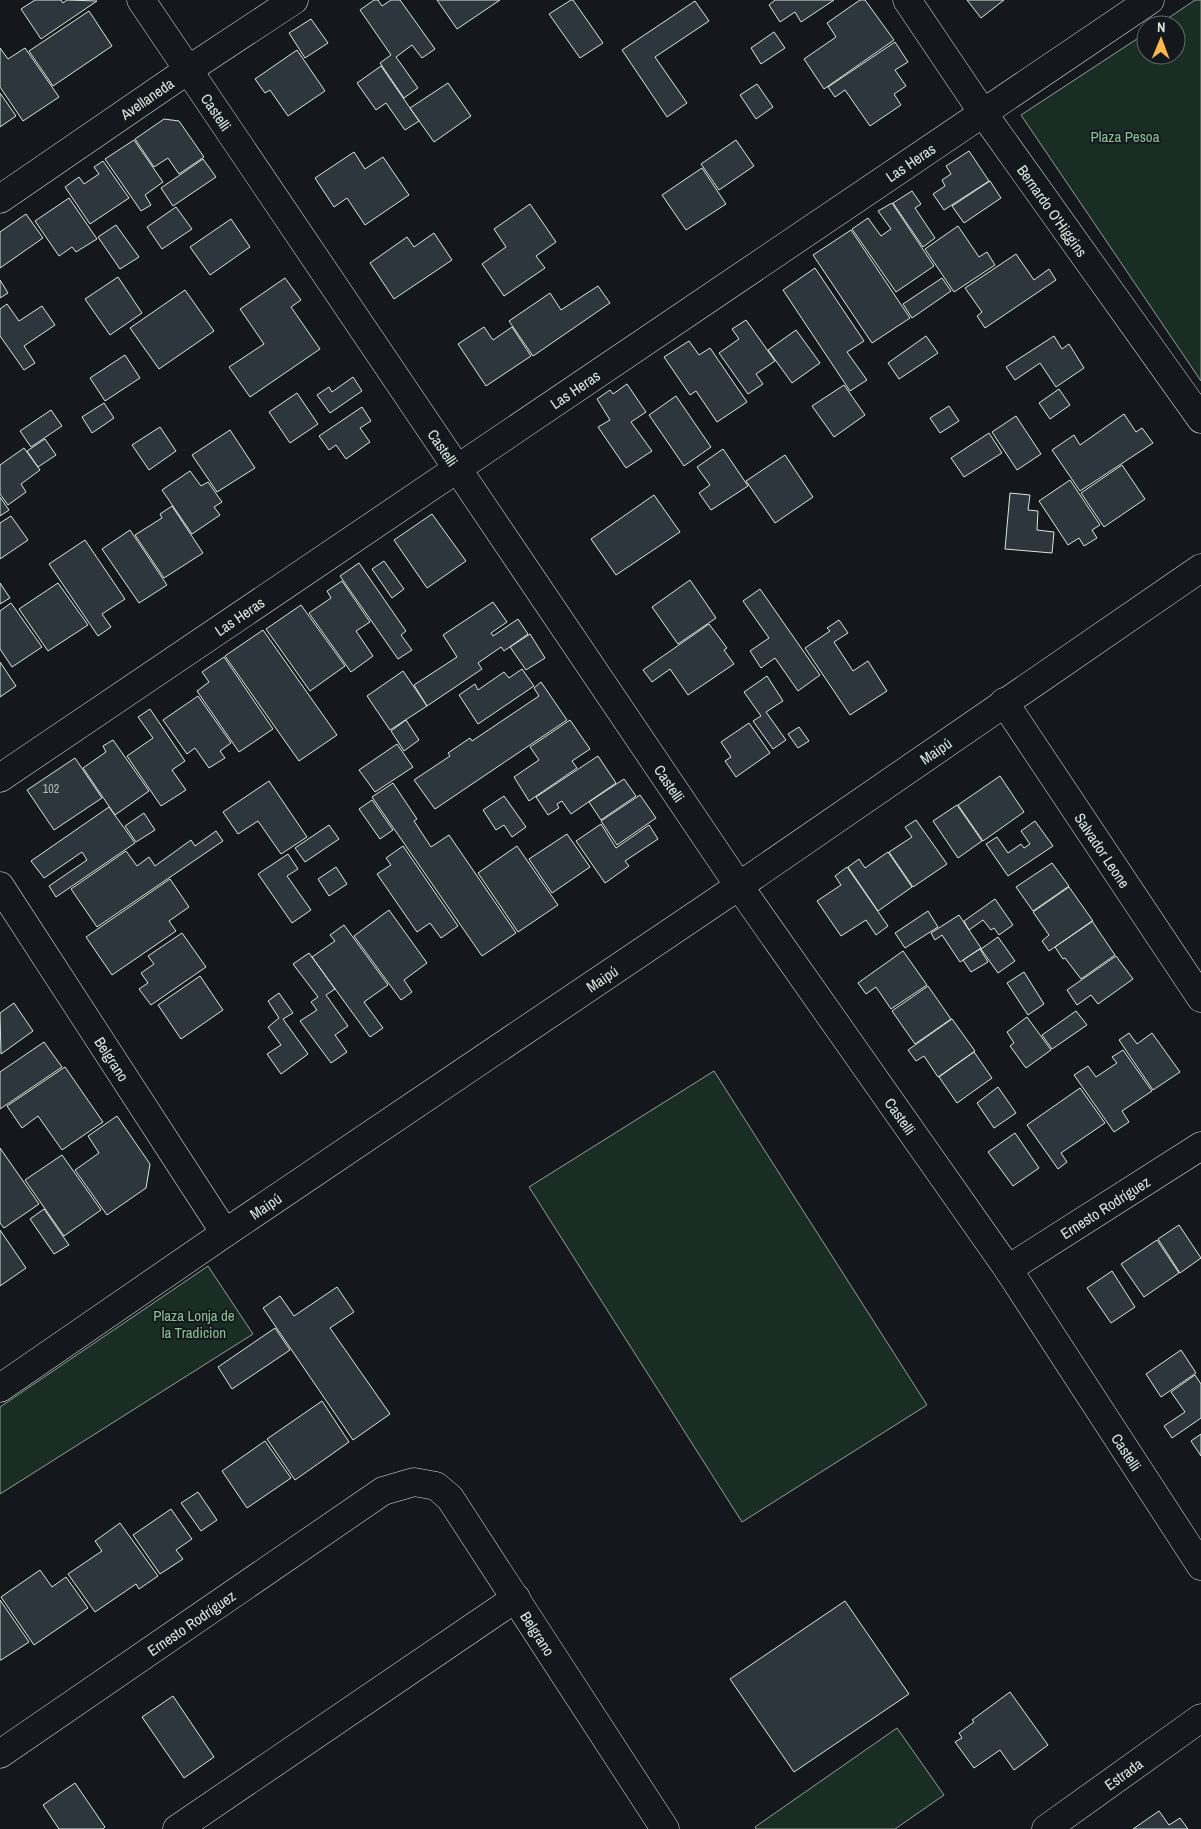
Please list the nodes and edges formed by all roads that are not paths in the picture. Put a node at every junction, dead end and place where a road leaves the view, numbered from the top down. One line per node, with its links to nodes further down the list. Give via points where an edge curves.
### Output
1 (142, 0): 5 (street, Castelli)
2 (294, 0): 5 (street, Avellaneda)
3 (907, 0): 6 (street, Bernardo O'Higgins)
4 (1150, 0): 6 (street, Las Heras)
5 (188, 70): 7 (street, Avellaneda); 9 (street, Castelli)
6 (983, 114): 8 (street, Bernardo O'Higgins); 9 (street, Las Heras)
7 (0, 200)
8 (1201, 419)
9 (458, 469): 12 (street, Las Heras); 14 (street, Castelli)
10 (1201, 568): 11 (street, Maipú)
11 (1004, 702): 14 (street, Maipú); 15 (street, Salvador Leone)
12 (0, 778)
13 (0, 886): 17 (street, Belgrano)
14 (738, 886): 17 (street, Maipú); 18 (street, Castelli)
15 (1201, 998)
16 (1201, 1146): 18 (street, Ernesto Rodríguez)
17 (225, 1233): 19 (street, Maipú)
18 (1008, 1269): 21 (street, Castelli)
19 (0, 1388)
20 (383, 1491): 22 (street, Belgrano, via 414,1482 436,1486 450,1498); 24 (street, Ernesto Rodríguez)
21 (1201, 1566)
22 (516, 1598): 25 (street); 26 (street, Belgrano)
23 (1201, 1718): 27 (street, Estrada)
24 (0, 1754)
25 (177, 1829)
26 (665, 1829)
27 (1046, 1829)

